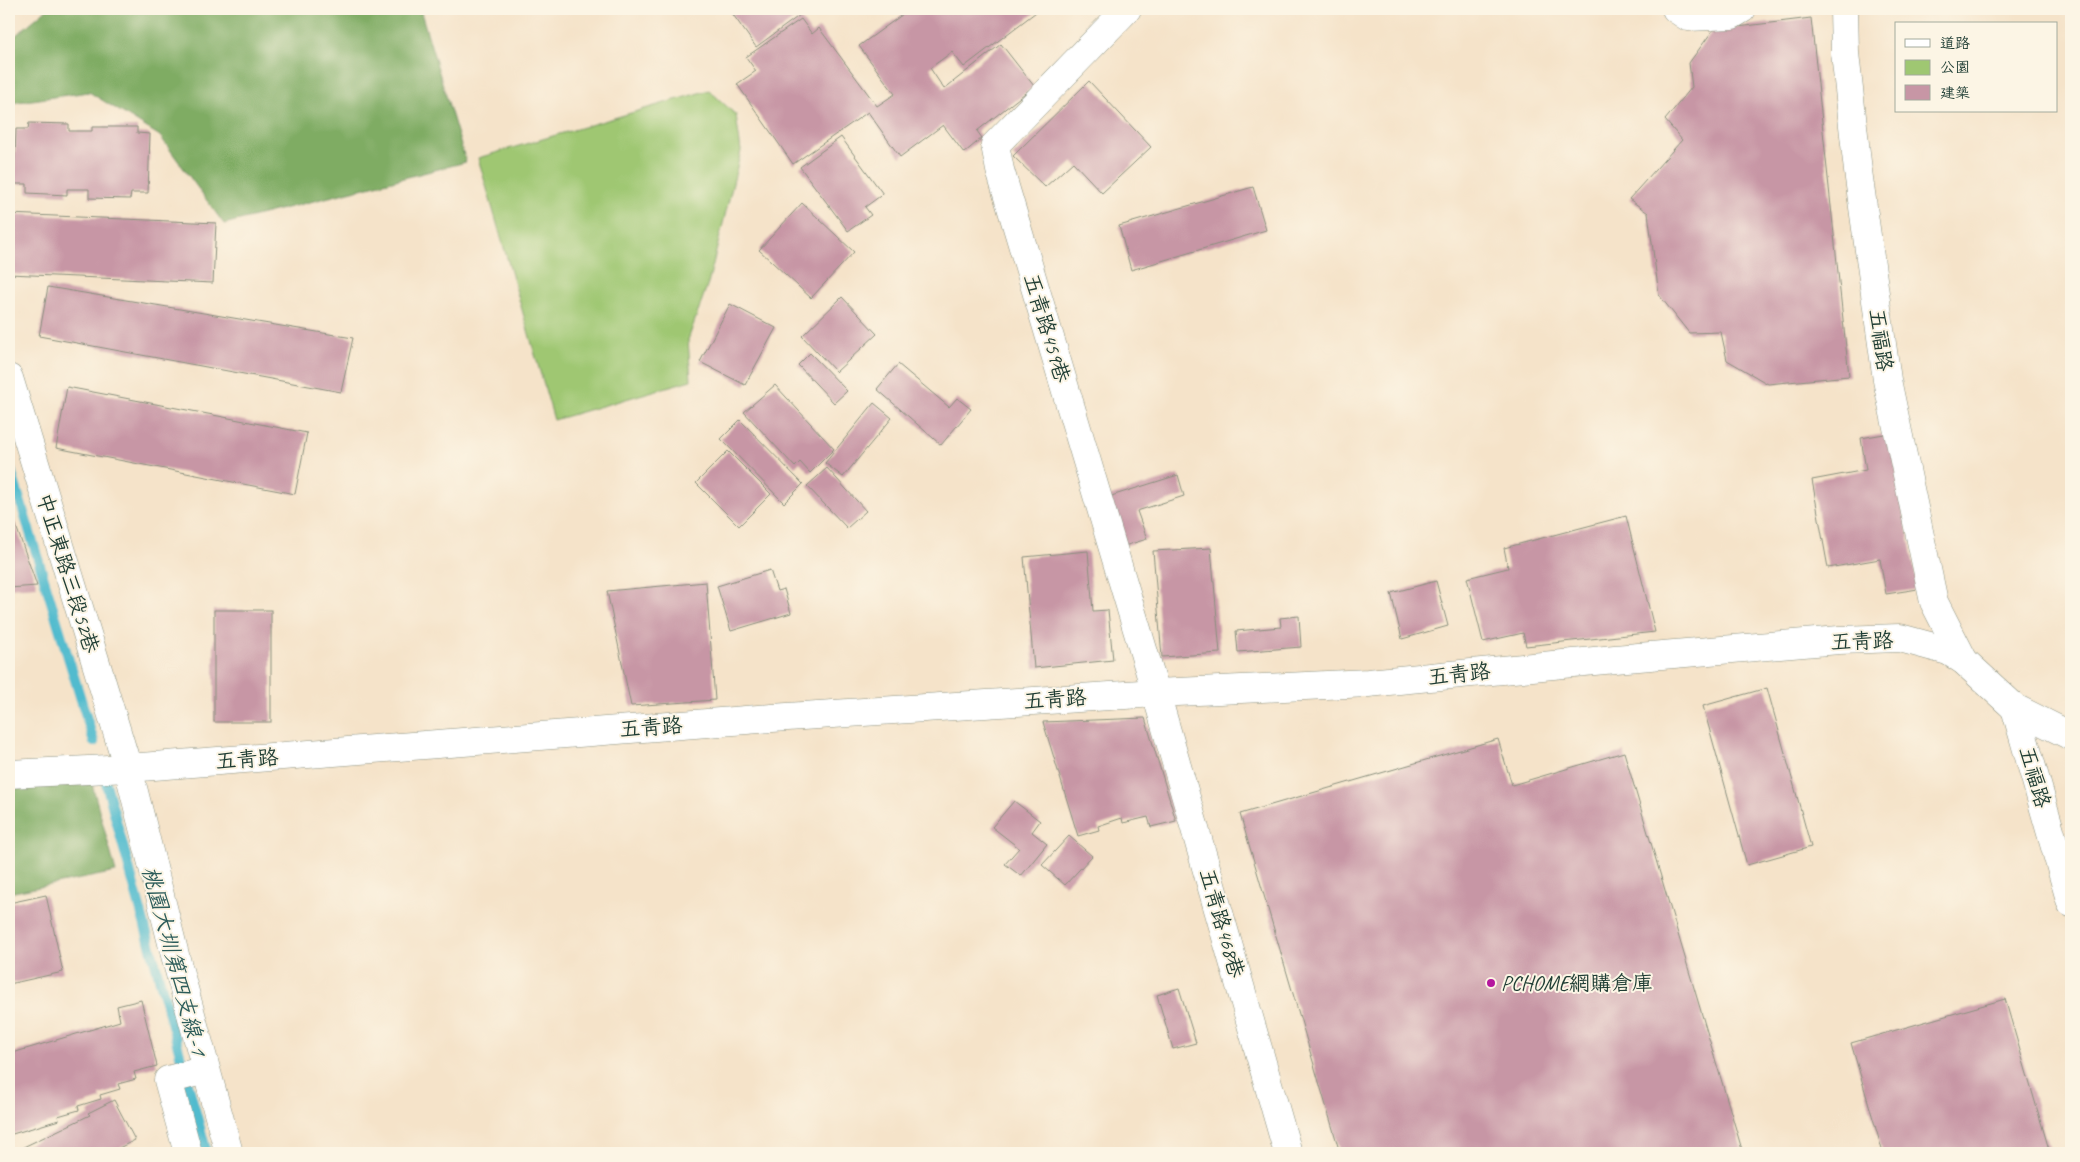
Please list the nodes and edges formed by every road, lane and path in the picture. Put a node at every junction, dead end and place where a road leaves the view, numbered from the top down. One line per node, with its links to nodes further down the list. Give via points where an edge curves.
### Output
1 (1676, 9): 2 (street, via 1688,17 1732,15)
2 (1742, 9)
3 (1844, 9): 6 (street, 五福路, via 1845,53 1858,171 1887,380 1934,602)
4 (1123, 10): 7 (street, 五青路459巷, via 995,145)
5 (9, 378): 10 (street, 中正東路三段52巷)
6 (1964, 661): 7 (street, 五青路, via 1948,651 1900,638 1839,640 1368,683); 8 (street, 五青路)
7 (1156, 693): 10 (street, 五青路, via 782,717); 16 (street, 五青路468巷)
8 (2014, 708): 9 (street, 五青路); 12 (street, 五福路)
9 (2071, 736)
10 (128, 768): 11 (street, 五青路); 13 (street, 中正東路三段52巷)
11 (9, 774)
12 (2071, 903)
13 (205, 1070): 14 (street, via 168,1080); 15 (street, 中正東路三段52巷)
14 (188, 1153)
15 (229, 1153)
16 (1288, 1153)

